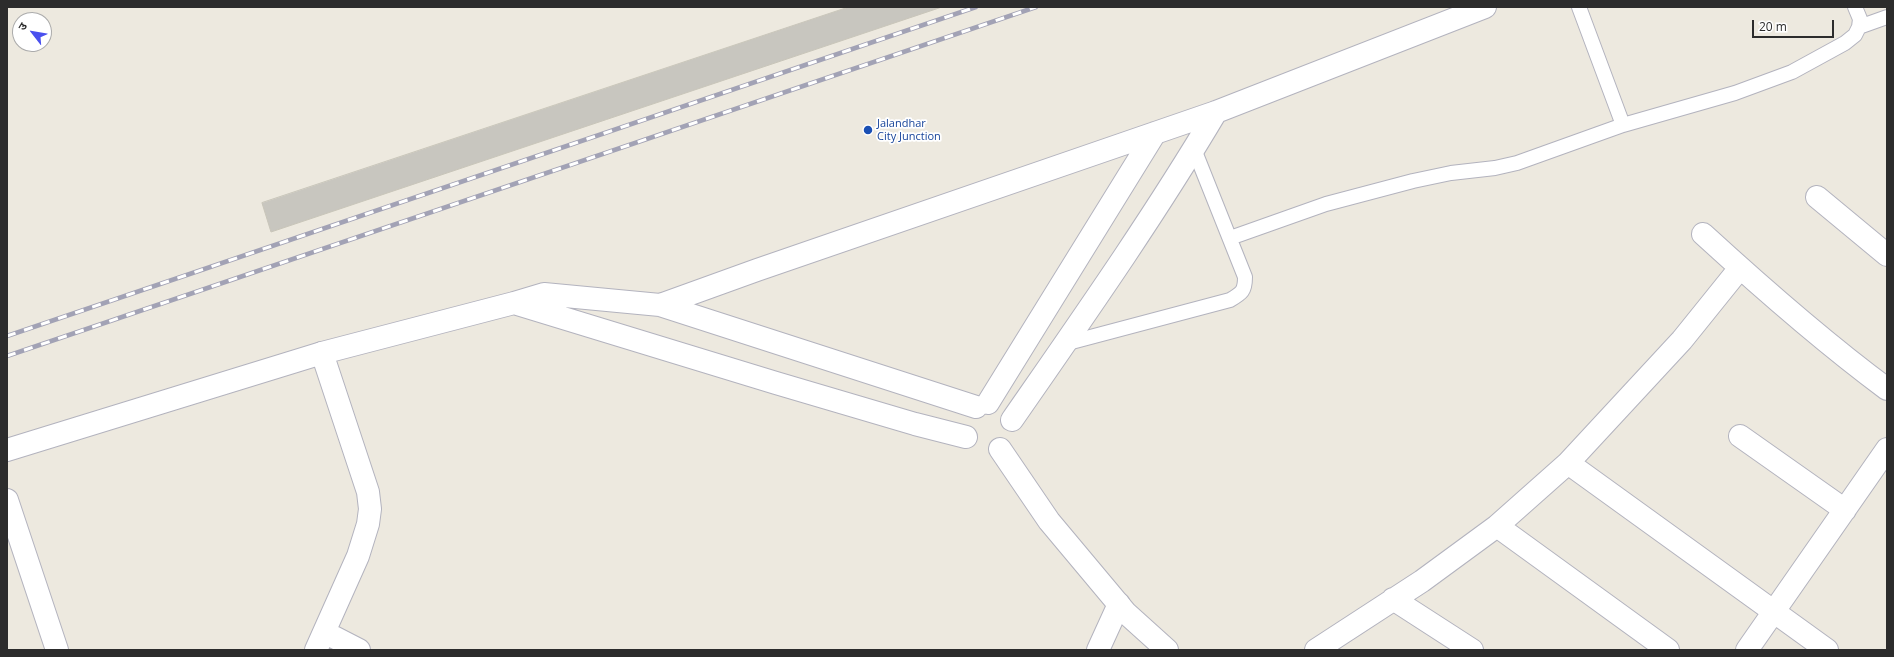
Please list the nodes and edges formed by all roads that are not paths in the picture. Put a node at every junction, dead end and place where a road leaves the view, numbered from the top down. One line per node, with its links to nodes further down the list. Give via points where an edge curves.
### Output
1 (1485, 7): 6 (street)
2 (1579, 7): 7 (lane)
3 (1855, 7): 5 (lane, via 1860,19)
4 (1887, 17): 5 (lane)
5 (1859, 27): 7 (lane, via 1855,35 1845,43 1792,72 1735,93)
6 (1216, 112): 8 (street); 9 (street)
7 (1623, 125): 12 (lane, via 1518,163 1413,181 1326,204)
8 (1155, 133): 16 (street); 20 (street)
9 (1194, 149): 12 (lane); 17 (street)
10 (1817, 197): 13 (street)
11 (1703, 234): 14 (street)
12 (1230, 238): 17 (lane, via 1245,277 1242,293 1230,300)
13 (1887, 255)
14 (1740, 268): 19 (street, via 1834,350); 27 (street, via 1682,340)
15 (514, 303): 16 (street, via 544,294); 18 (street); 23 (street, via 776,383)
16 (660, 305): 20 (street)
17 (1064, 344): 21 (street)
18 (322, 353): 26 (street); 34 (street, via 368,492 370,510 358,556)
19 (1887, 389)
20 (982, 405): 21 (street, via 1003,408); 23 (street, via 970,413 966,420)
21 (1012, 420): 24 (street, via 1013,431 1009,442)
22 (1740, 436): 29 (street)
23 (966, 437): 24 (street, via 972,445 981,450 990,452)
24 (1000, 449): 32 (street, via 1049,521)
25 (1887, 449): 29 (street)
26 (7, 450)
27 (1568, 463): 30 (street); 33 (street)
28 (7, 500): 35 (street)
29 (1845, 510): 33 (street)
30 (1497, 526): 31 (street); 41 (street)
31 (1393, 599): 39 (street); 40 (street)
32 (1119, 604): 37 (street); 38 (street)
33 (1773, 612): 42 (street); 43 (street)
34 (320, 641): 36 (street)
35 (57, 650)
36 (359, 650)
37 (1098, 650)
38 (1167, 650)
39 (1316, 650)
40 (1472, 650)
41 (1668, 650)
42 (1747, 650)
43 (1827, 650)

